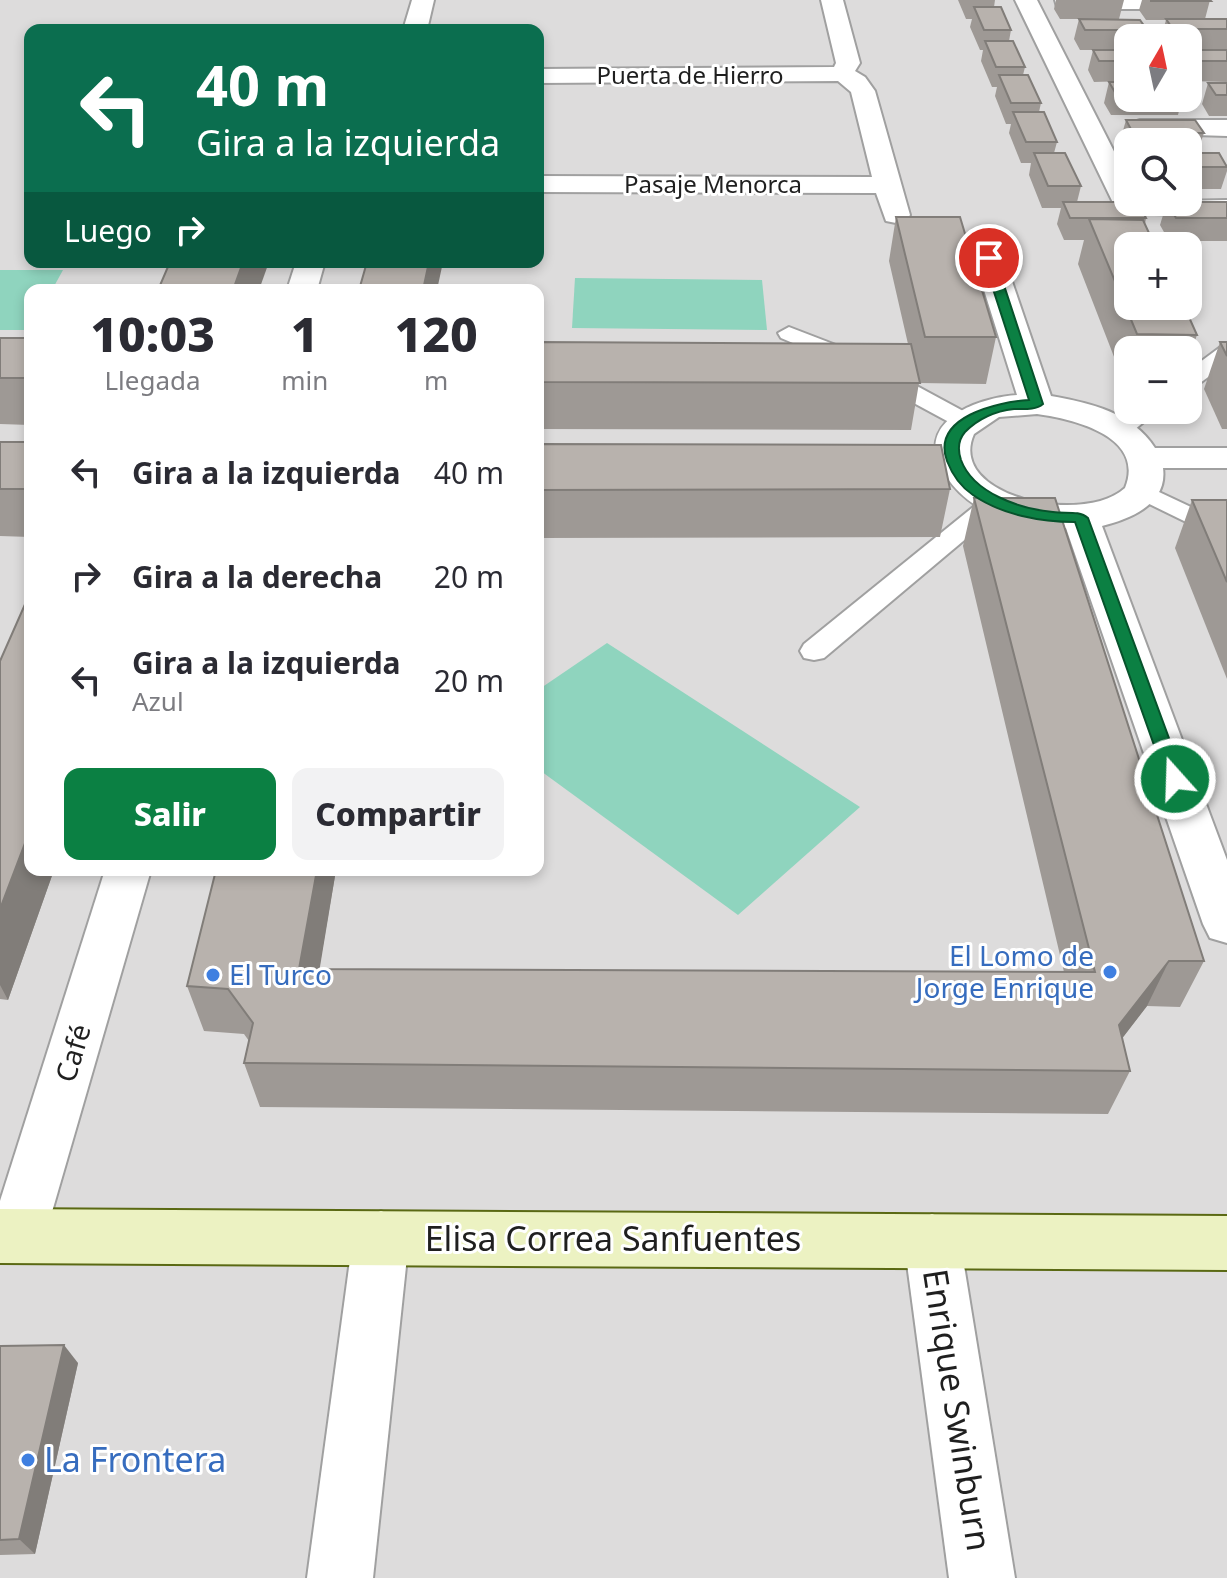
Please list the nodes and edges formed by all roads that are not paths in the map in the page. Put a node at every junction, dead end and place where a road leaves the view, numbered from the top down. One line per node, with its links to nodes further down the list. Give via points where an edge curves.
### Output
1 (423, 0): 5 (street)
2 (832, 0): 8 (street, via 848,63)
3 (1026, 1): 4 (street); 6 (street)
4 (1159, 2)
5 (417, 24)
6 (1056, 60): 7 (street); 10 (street)
7 (1085, 60)
8 (842, 73): 9 (street, Puerta de Hierro); 13 (street, via 863,91)
9 (544, 76)
10 (1089, 128): 11 (street); 14 (street, via 1128,207)
11 (1227, 128)
12 (544, 184): 13 (street, Pasaje Menorca)
13 (888, 185): 15 (street)
14 (1227, 208)
15 (896, 215)
16 (989, 258): 20 (street)
17 (789, 333): 21 (lane, via 846,357)
18 (1227, 353): 19 (lane)
19 (1202, 371)
20 (1037, 404): 21 (street, via 1010,405); 23 (street, via 1069,408)
21 (968, 423): 26 (street, via 938,460 978,492)
22 (1128, 424): 23 (lane)
23 (1119, 431): 25 (street, via 1132,439)
24 (1227, 458): 25 (street)
25 (1144, 475): 27 (street, via 1134,500 1112,512); 28 (lane)
26 (997, 500): 27 (street, via 1018,510); 29 (lane)
27 (1081, 518): 31 (street)
28 (1227, 534)
29 (814, 651)
30 (126, 876): 32 (street, Café)
31 (1227, 924)
32 (9, 1236): 33 (street, Elisa Correa Sanfuentes)
33 (381, 1238): 34 (street, Elisa Correa Sanfuentes); 36 (street)
34 (932, 1241): 35 (street, Elisa Correa Sanfuentes); 37 (street, Enrique Swinburn)
35 (1227, 1243)
36 (340, 1578)
37 (982, 1578)

